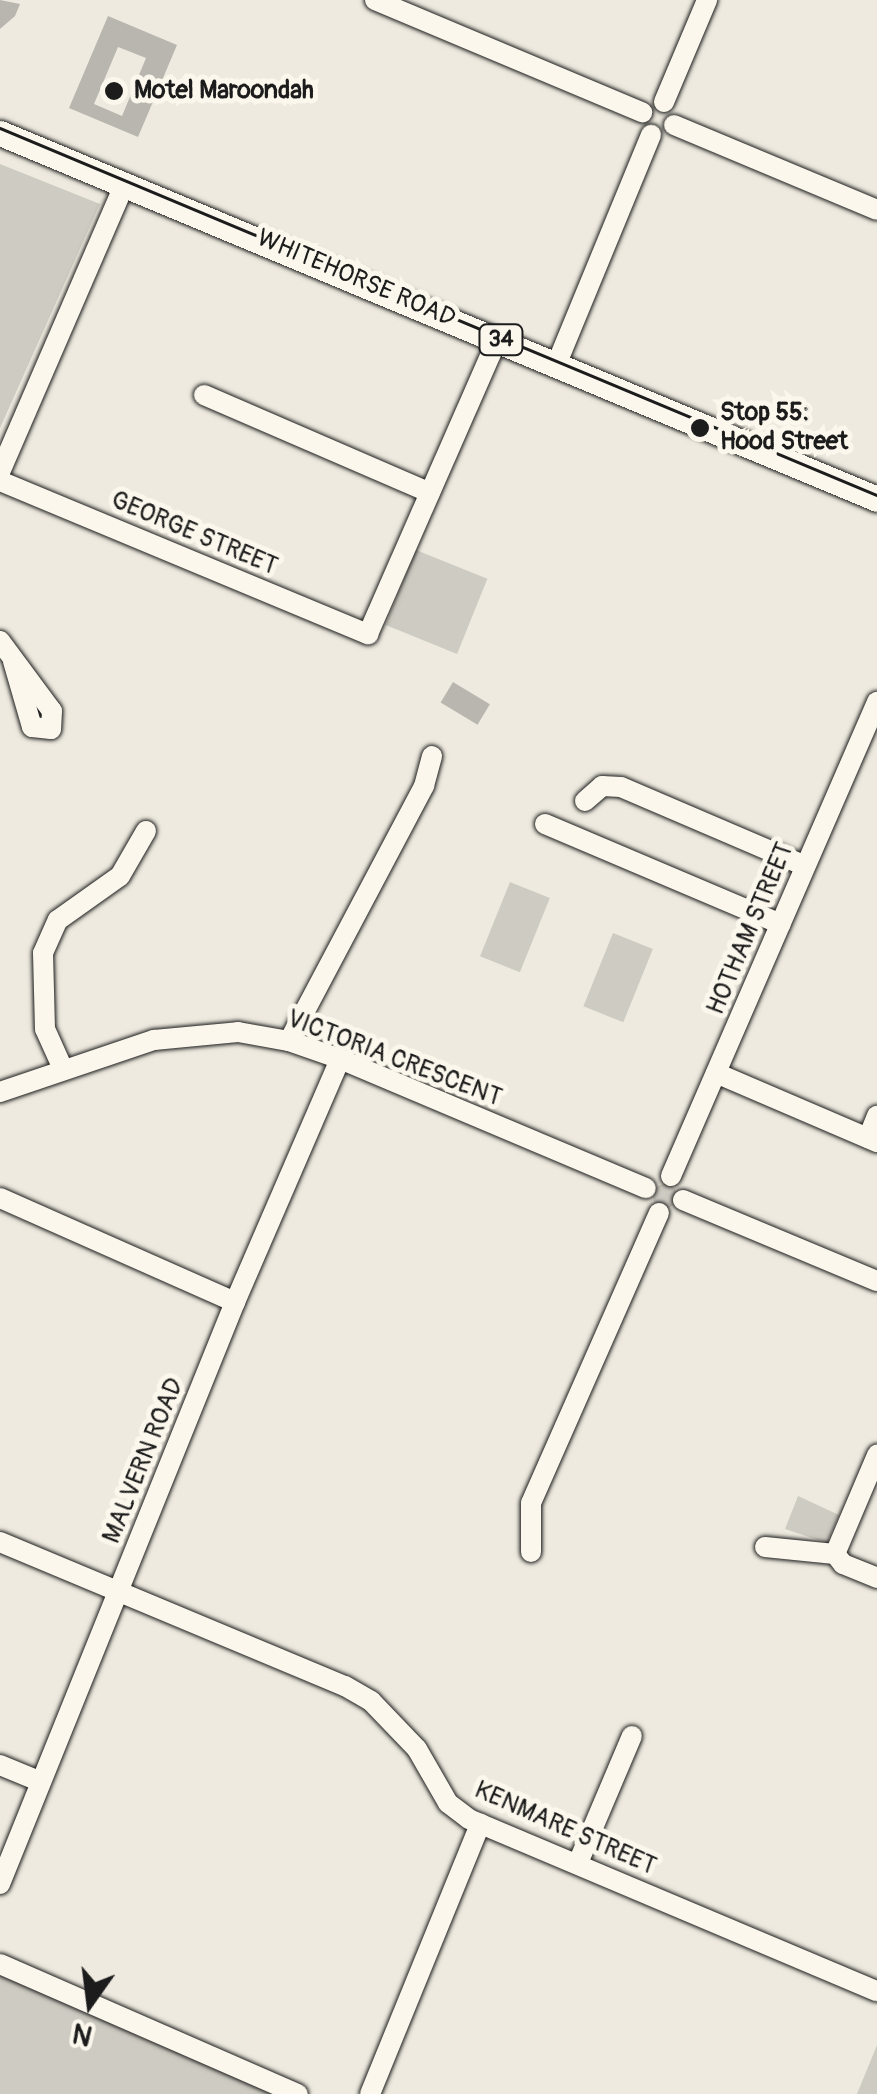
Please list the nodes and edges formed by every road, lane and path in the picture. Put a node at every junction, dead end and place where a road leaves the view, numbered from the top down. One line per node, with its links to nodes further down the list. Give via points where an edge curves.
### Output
1 (375, 0): 4 (street)
2 (706, 0): 3 (street)
3 (664, 102): 4 (street, via 648,103); 5 (street)
4 (642, 112): 7 (street)
5 (674, 124): 7 (street, via 667,134); 9 (street)
6 (0, 133): 8 (main road, WHITEHORSE ROAD / 34)
7 (651, 135): 11 (street)
8 (125, 183): 10 (main road, WHITEHORSE ROAD / 34); 13 (street)
9 (877, 210)
10 (498, 338): 11 (main road, WHITEHORSE ROAD / 34); 15 (street)
11 (556, 363): 16 (main road, WHITEHORSE ROAD / 34)
12 (204, 395): 15 (street)
13 (0, 472)
14 (0, 481): 15 (street, GEORGE STREET, via 368,634)
15 (430, 493)
16 (877, 498)
17 (0, 641): 18 (street)
18 (12, 661)
19 (877, 702): 24 (street, HOTHAM STREET)
20 (432, 756): 26 (street, via 424,786)
21 (585, 801): 24 (street, via 602,786 621,787)
22 (545, 824): 25 (street)
23 (146, 831): 28 (street, via 120,876 58,920 42,954 45,1029)
24 (806, 866): 25 (street, HOTHAM STREET)
25 (780, 924): 29 (street, HOTHAM STREET)
26 (289, 1041): 27 (street, VICTORIA CRESCENT); 28 (street, VICTORIA CRESCENT, via 238,1032 154,1040)
27 (340, 1059): 34 (street, VICTORIA CRESCENT); 39 (street, MALVERN ROAD)
28 (63, 1069): 30 (street, VICTORIA CRESCENT)
29 (716, 1073): 32 (street); 33 (street, HOTHAM STREET)
30 (0, 1092)
31 (877, 1116): 32 (street)
32 (872, 1140)
33 (671, 1176): 34 (street, via 656,1177); 36 (street)
34 (646, 1188): 37 (street, via 647,1203)
35 (0, 1198): 39 (street)
36 (684, 1200): 37 (street, via 674,1212); 38 (street)
37 (659, 1213): 43 (street, via 532,1503)
38 (877, 1281)
39 (235, 1302): 46 (street, MALVERN ROAD)
40 (877, 1455): 44 (street)
41 (0, 1542): 46 (street, KENMARE STREET)
42 (765, 1546): 44 (street)
43 (532, 1552)
44 (835, 1554): 45 (street)
45 (877, 1578)
46 (118, 1591): 49 (street, MALVERN ROAD); 50 (street, KENMARE STREET, via 371,1701 416,1749 448,1802)
47 (632, 1736): 51 (street)
48 (0, 1765): 49 (street)
49 (41, 1782): 52 (street, MALVERN ROAD)
50 (480, 1824): 51 (street, KENMARE STREET); 56 (street)
51 (578, 1863): 54 (street, KENMARE STREET)
52 (0, 1884)
53 (0, 1964): 55 (street)
54 (877, 1991)
55 (298, 2094)
56 (370, 2094)

